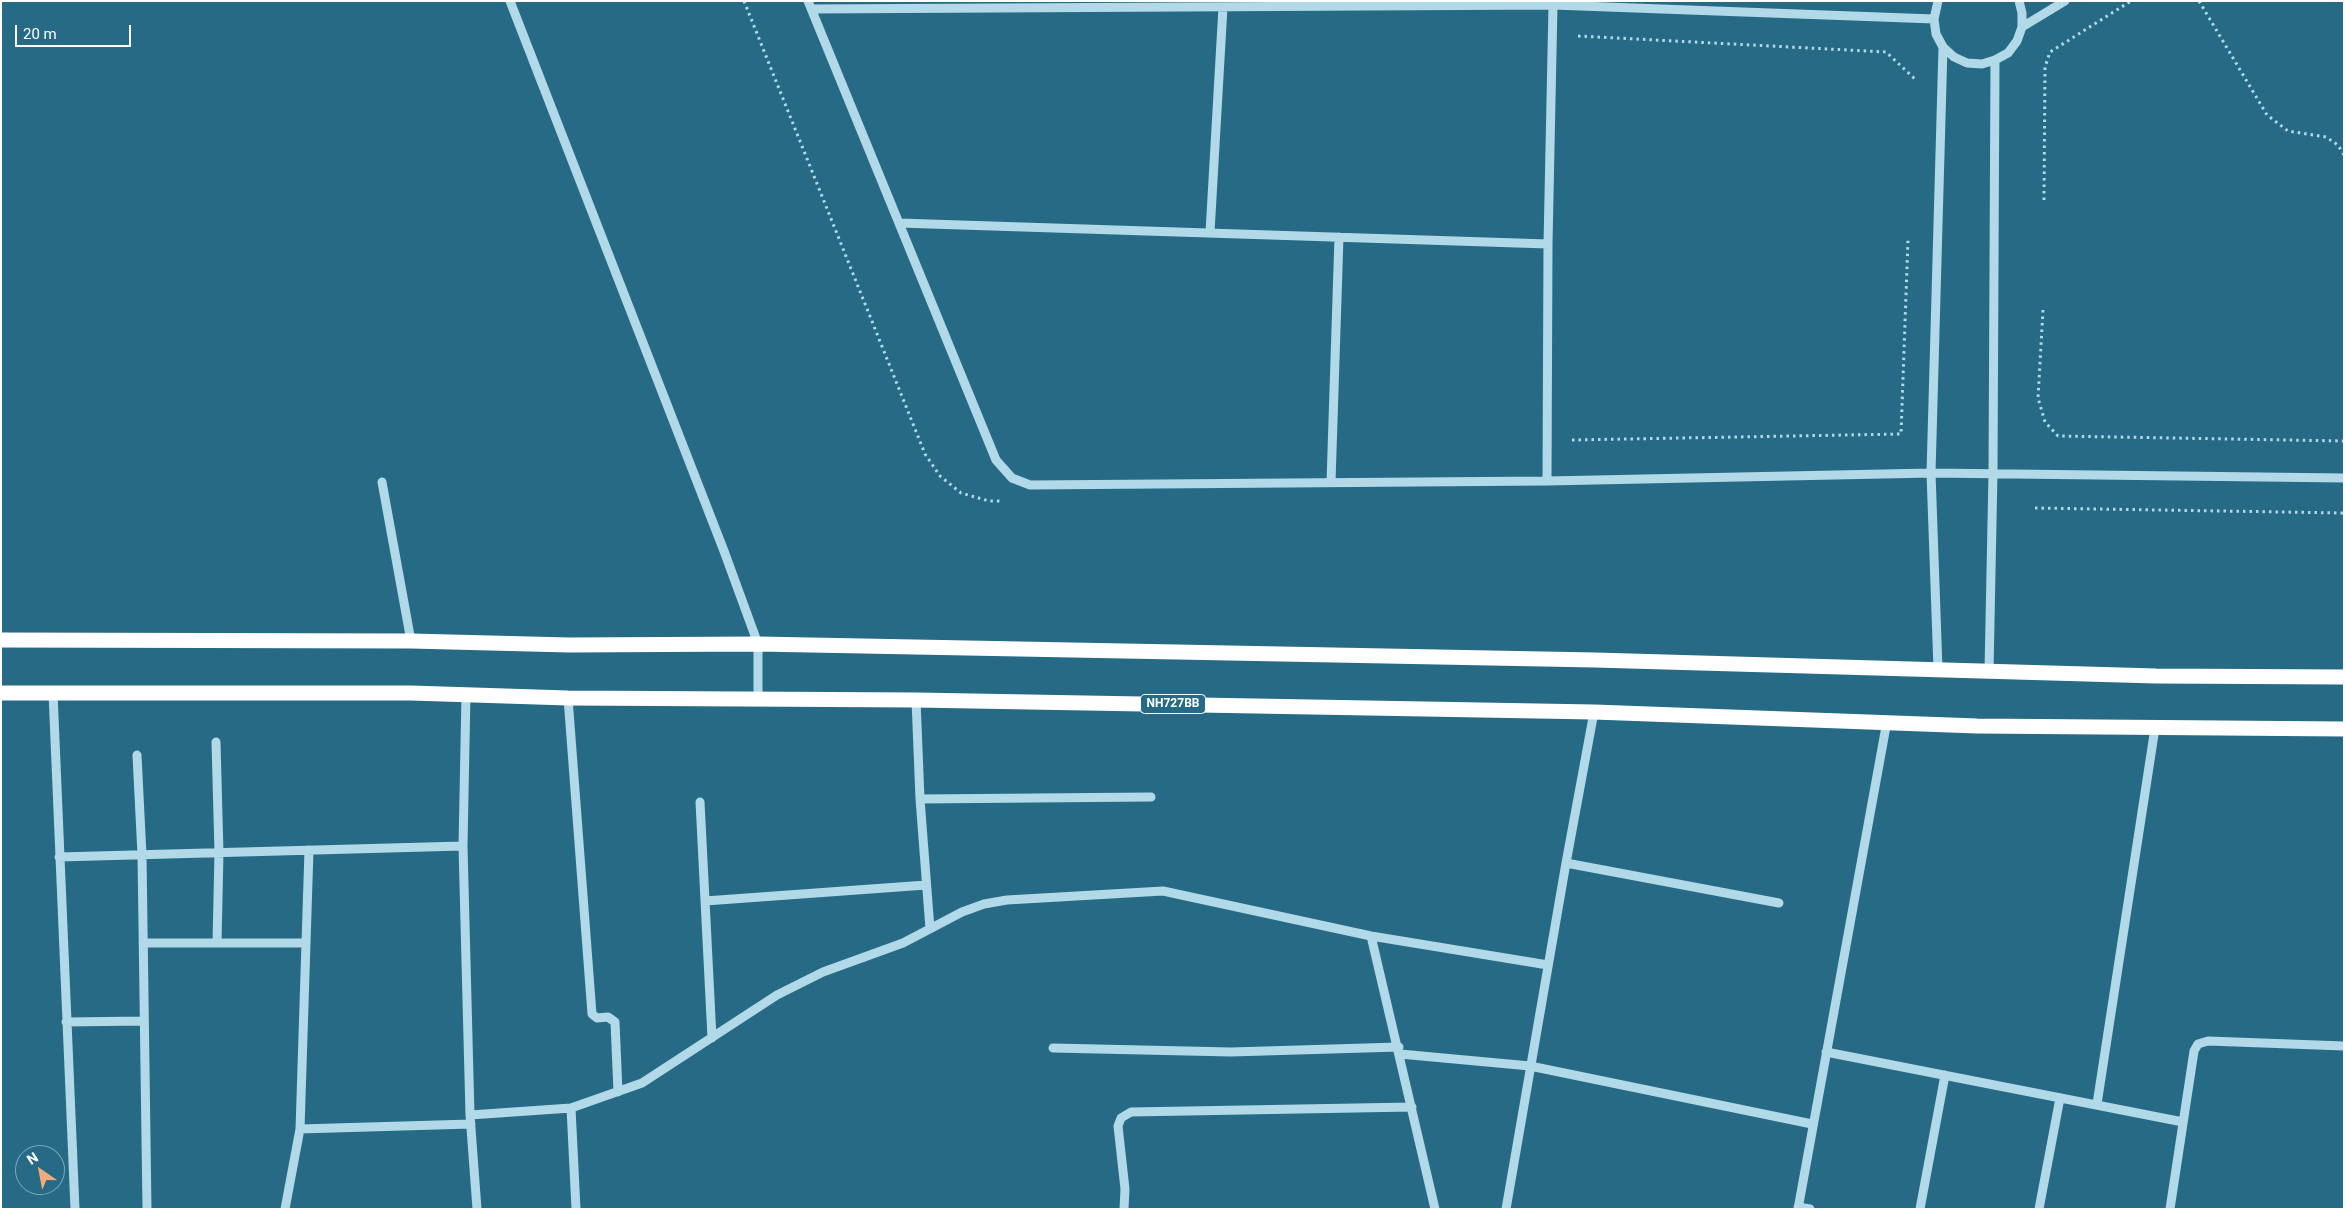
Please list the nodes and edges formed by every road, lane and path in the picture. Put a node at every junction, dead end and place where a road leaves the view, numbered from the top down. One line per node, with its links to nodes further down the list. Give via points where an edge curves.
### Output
1 (510, 1): 38 (street)
2 (744, 1): 33 (path, via 925,454 940,476 961,493 989,501)
3 (1938, 1): 11 (street)
4 (2019, 1): 12 (street)
5 (2065, 1): 12 (street)
6 (2131, 1): 18 (path, via 2050,52 2045,67)
7 (2199, 1): 17 (path, via 2267,115 2288,131 2326,137 2338,145)
8 (810, 5): 10 (street); 19 (street)
9 (1554, 5): 10 (street); 11 (street); 23 (street)
10 (1223, 7): 20 (street)
11 (1934, 19): 14 (street, via 1936,34)
12 (2022, 28): 15 (street, via 2008,53)
13 (1571, 36): 16 (path, via 1886,52 1915,78)
14 (1943, 47): 15 (street, via 1967,63 1982,64); 27 (street)
15 (1995, 60): 28 (street)
16 (1915, 87)
17 (2344, 155)
18 (2044, 200)
19 (899, 222): 20 (street); 32 (street, via 996,460 1012,478 1030,485)
20 (1210, 232): 21 (street)
21 (1339, 237): 23 (street); 32 (street)
22 (1908, 240): 25 (path, via 1901,434)
23 (1548, 244): 30 (street)
24 (2043, 310): 26 (path, via 2038,398 2045,422 2058,436)
25 (1566, 440)
26 (2344, 441)
27 (1931, 473): 28 (street); 30 (street); 39 (street)
28 (1993, 473): 29 (street); 40 (street)
29 (2344, 478)
30 (1547, 481): 32 (street)
31 (382, 482): 37 (street)
32 (1331, 482)
33 (1009, 501)
34 (2035, 508): 35 (path)
35 (2344, 513)
36 (1, 640): 37 (highway)
37 (411, 641): 38 (highway, via 569,645)
38 (758, 644): 39 (highway); 45 (street)
39 (1938, 669): 40 (highway)
40 (1989, 671): 41 (highway)
41 (2344, 677)
42 (1, 693): 43 (highway, NH727BB)
43 (53, 693): 44 (highway, NH727BB); 61 (street)
44 (466, 694): 46 (highway, NH727BB); 57 (street)
45 (758, 697): 46 (highway, NH727BB); 47 (highway, NH727BB)
46 (568, 698): 81 (street, via 592,1014 615,1022)
47 (916, 700): 48 (highway, NH727BB); 55 (street)
48 (1594, 712): 49 (highway, NH727BB); 62 (street)
49 (1887, 721): 50 (highway, NH727BB, via 1977,726); 78 (street)
50 (2155, 728): 51 (highway, NH727BB); 83 (street)
51 (2344, 729)
52 (216, 742): 59 (street)
53 (137, 755): 60 (street)
54 (1151, 797): 55 (street)
55 (920, 799): 63 (street)
56 (700, 802): 64 (street)
57 (463, 846): 58 (street); 86 (street)
58 (309, 850): 59 (street); 70 (street)
59 (219, 852): 60 (street); 69 (street)
60 (142, 855): 61 (street); 68 (street)
61 (59, 857): 73 (street)
62 (1566, 863): 65 (street); 71 (street)
63 (926, 884): 64 (street); 66 (street)
64 (705, 901): 74 (street)
65 (1779, 903)
66 (930, 929): 67 (street, via 984,904 1163,890); 74 (street, via 903,943 798,984)
67 (1371, 936): 71 (street); 77 (street)
68 (143, 943): 69 (street); 72 (street)
69 (217, 943): 70 (street)
70 (306, 943): 89 (street)
71 (1548, 964): 79 (street)
72 (144, 1021): 73 (street); 92 (street)
73 (66, 1022): 91 (street)
74 (712, 1038): 81 (street, via 642,1083)
75 (2344, 1046): 87 (street, via 2208,1041 2198,1044 2194,1051)
76 (1053, 1048): 77 (street, via 1231,1052)
77 (1399, 1050): 79 (street); 84 (street)
78 (1826, 1052): 80 (street); 88 (street)
79 (1530, 1066): 88 (street); 98 (street)
80 (1945, 1075): 82 (street); 100 (street)
81 (618, 1092): 85 (street)
82 (2060, 1098): 83 (street); 101 (street)
83 (2097, 1104): 87 (street)
84 (1412, 1107): 96 (street, via 1131,1112 1121,1118 1118,1126 1125,1188); 97 (street)
85 (571, 1108): 86 (street); 95 (street)
86 (470, 1120): 89 (street); 94 (street)
87 (2183, 1122): 102 (street)
88 (1812, 1124): 90 (street)
89 (300, 1128): 93 (street)
90 (1798, 1208): 99 (street)
91 (75, 1209)
92 (146, 1209)
93 (285, 1209)
94 (477, 1209)
95 (576, 1209)
96 (1124, 1209)
97 (1435, 1209)
98 (1506, 1209)
99 (1810, 1209)
100 (1920, 1209)
101 (2039, 1209)
102 (2170, 1209)

